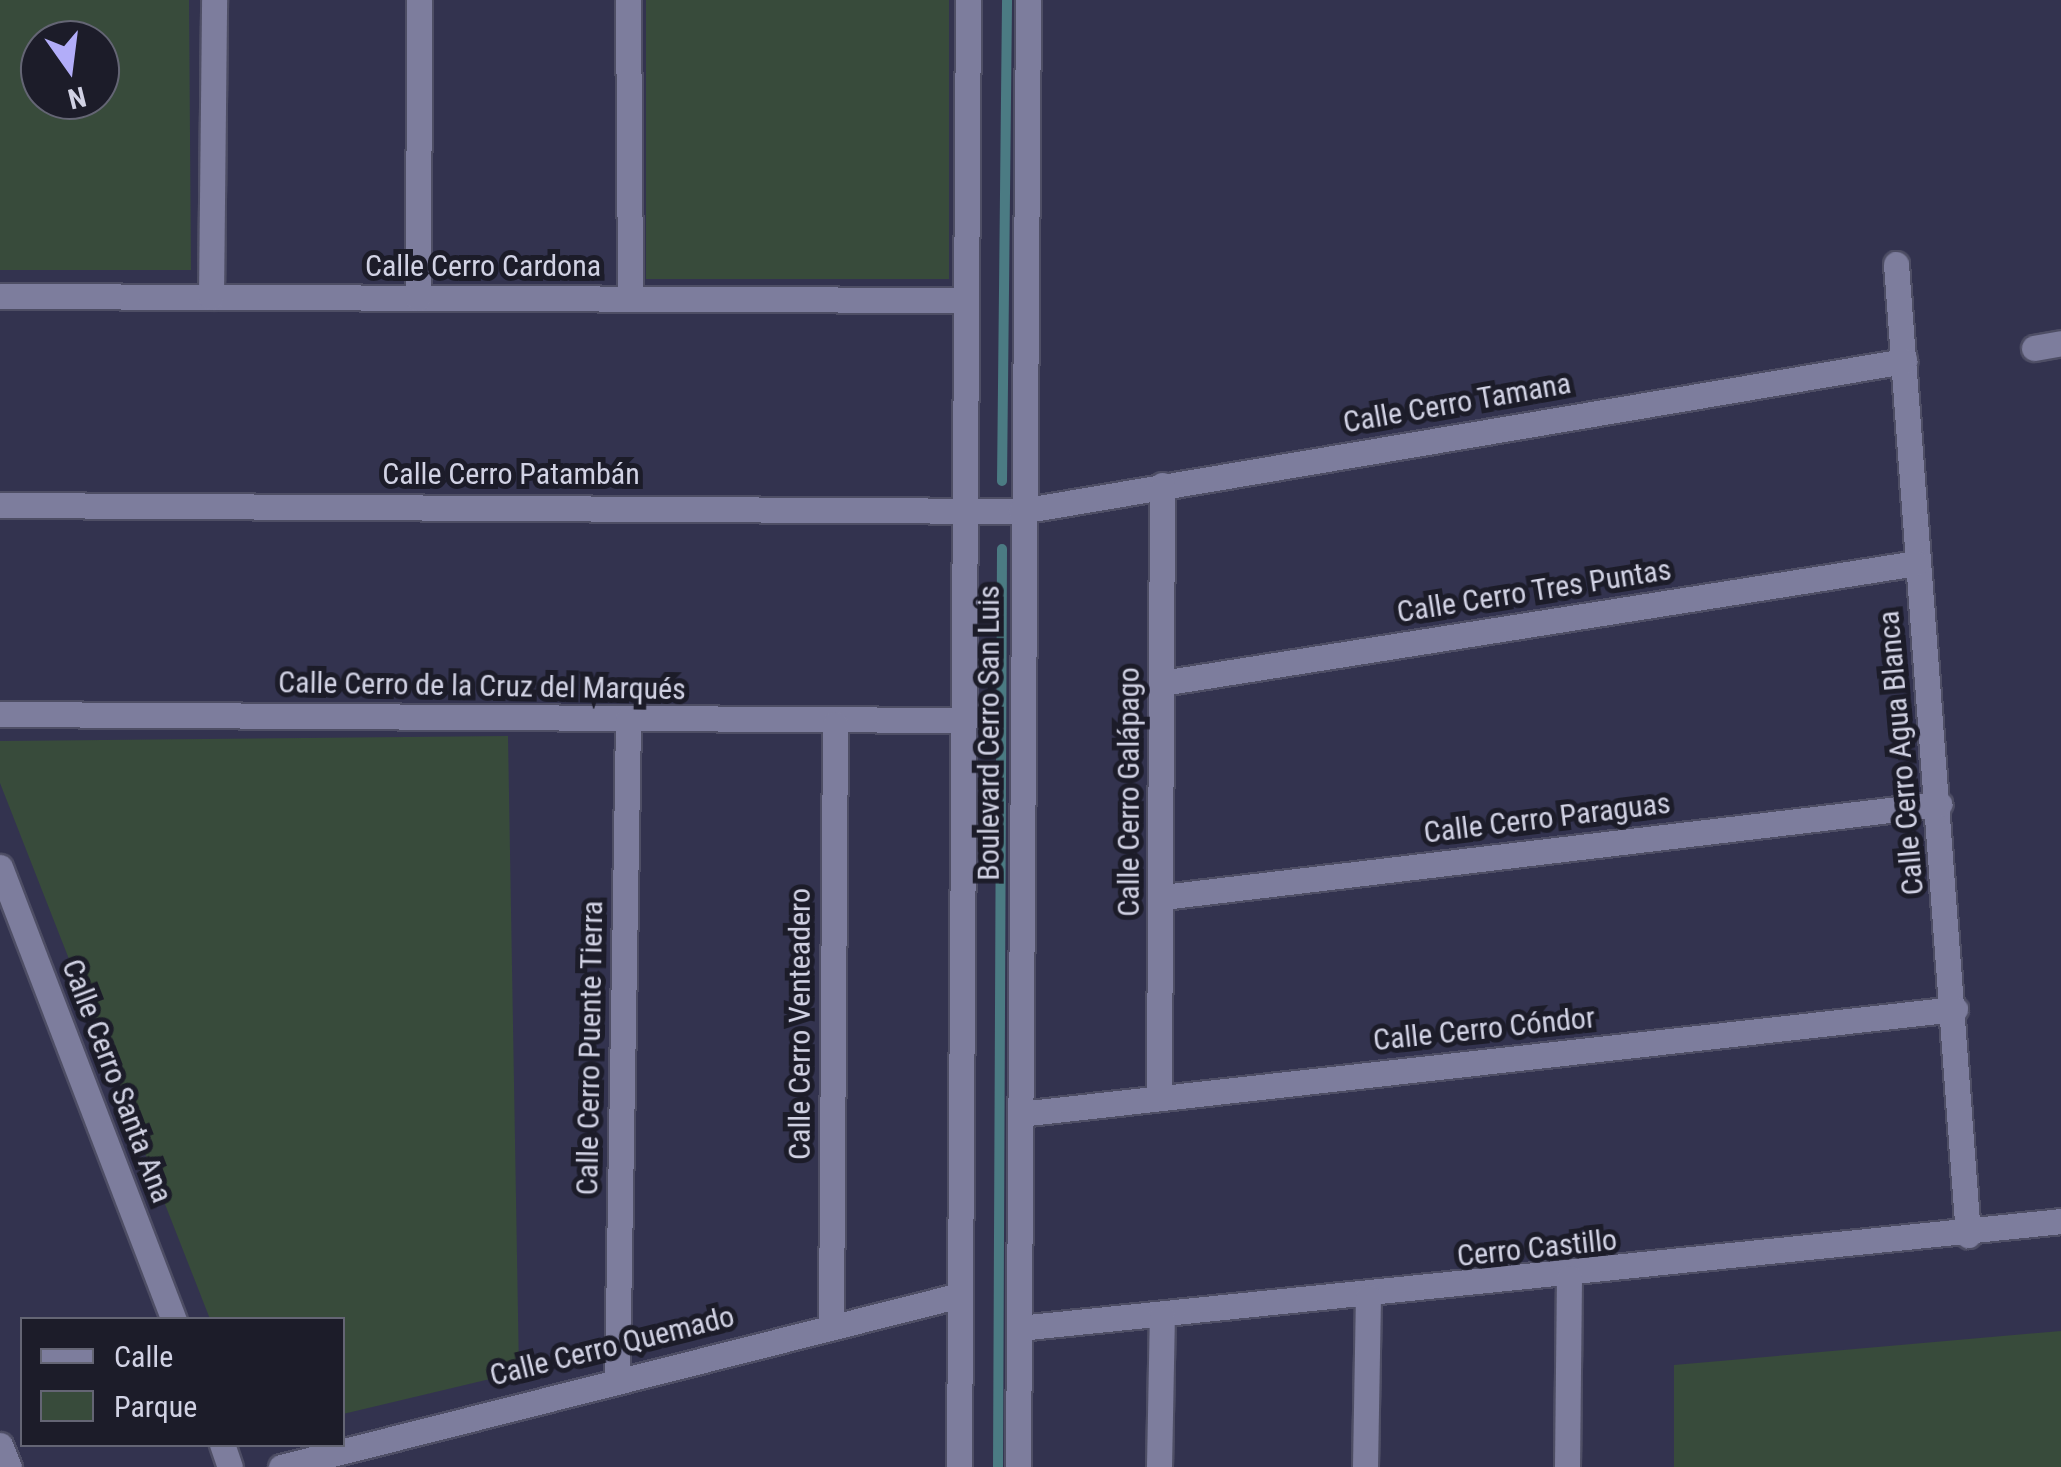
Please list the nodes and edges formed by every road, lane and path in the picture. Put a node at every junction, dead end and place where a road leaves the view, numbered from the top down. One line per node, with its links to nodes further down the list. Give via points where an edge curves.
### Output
1 (214, 0): 8 (street)
2 (418, 0): 9 (street)
3 (628, 0): 10 (street)
4 (968, 0): 11 (street, Boulevard Cerro San Luis)
5 (1028, 0): 18 (street, Boulevard Cerro San Luis)
6 (1896, 264): 14 (street, Calle Cerro Agua Blanca)
7 (0, 296): 8 (street, Calle Cerro Cardona)
8 (211, 297): 9 (street, Calle Cerro Cardona)
9 (418, 298): 10 (street, Calle Cerro Cardona)
10 (630, 299): 11 (street, Calle Cerro Cardona)
11 (966, 300): 17 (street, Boulevard Cerro San Luis)
12 (2061, 343): 13 (street)
13 (2034, 348)
14 (1904, 361): 15 (street, Calle Cerro Tamana); 19 (street, Calle Cerro Agua Blanca)
15 (1162, 486): 18 (street, Calle Cerro Tamana); 20 (street, Calle Cerro Galápago)
16 (0, 505): 17 (street, Calle Cerro Patambán)
17 (964, 509): 18 (street, Calle Cerro Patambán); 23 (street, Boulevard Cerro San Luis)
18 (1022, 510): 30 (street, Boulevard Cerro San Luis)
19 (1916, 563): 20 (street, Calle Cerro Tres Puntas); 25 (street, Calle Cerro Agua Blanca)
20 (1162, 683): 27 (street, Calle Cerro Galápago)
21 (0, 714): 22 (street, Calle Cerro de la Cruz del Marqués)
22 (628, 720): 24 (street, Calle Cerro de la Cruz del Marqués); 40 (street, Calle Cerro Puente Tierra)
23 (963, 720): 24 (street, Calle Cerro de la Cruz del Marqués); 34 (street, Boulevard Cerro San Luis)
24 (835, 724): 38 (street, Calle Cerro Venteadero)
25 (1940, 804): 27 (street, Calle Cerro Paraguas); 28 (street, Calle Cerro Agua Blanca)
26 (0, 866): 37 (street, Calle Cerro Santa Ana)
27 (1162, 896): 29 (street, Calle Cerro Galápago)
28 (1956, 1009): 29 (street, Calle Cerro Cóndor); 32 (street, Calle Cerro Agua Blanca)
29 (1159, 1098): 30 (street, Calle Cerro Cóndor)
30 (1020, 1114): 39 (street, Boulevard Cerro San Luis)
31 (2061, 1221): 32 (street, Cerro Castillo)
32 (1968, 1236): 33 (street, Cerro Castillo)
33 (1568, 1278): 35 (street, Cerro Castillo); 48 (street)
34 (960, 1295): 38 (street, Calle Cerro Quemado); 44 (street, Boulevard Cerro San Luis)
35 (1368, 1297): 36 (street, Cerro Castillo); 47 (street)
36 (1162, 1316): 39 (street, Cerro Castillo); 46 (street)
37 (173, 1317)
38 (830, 1326): 40 (street, Calle Cerro Quemado)
39 (1019, 1328): 45 (street, Boulevard Cerro San Luis)
40 (617, 1378): 43 (street, Calle Cerro Quemado)
41 (0, 1445): 42 (street)
42 (9, 1467)
43 (281, 1467)
44 (959, 1467)
45 (1018, 1467)
46 (1159, 1467)
47 (1365, 1467)
48 (1566, 1467)

